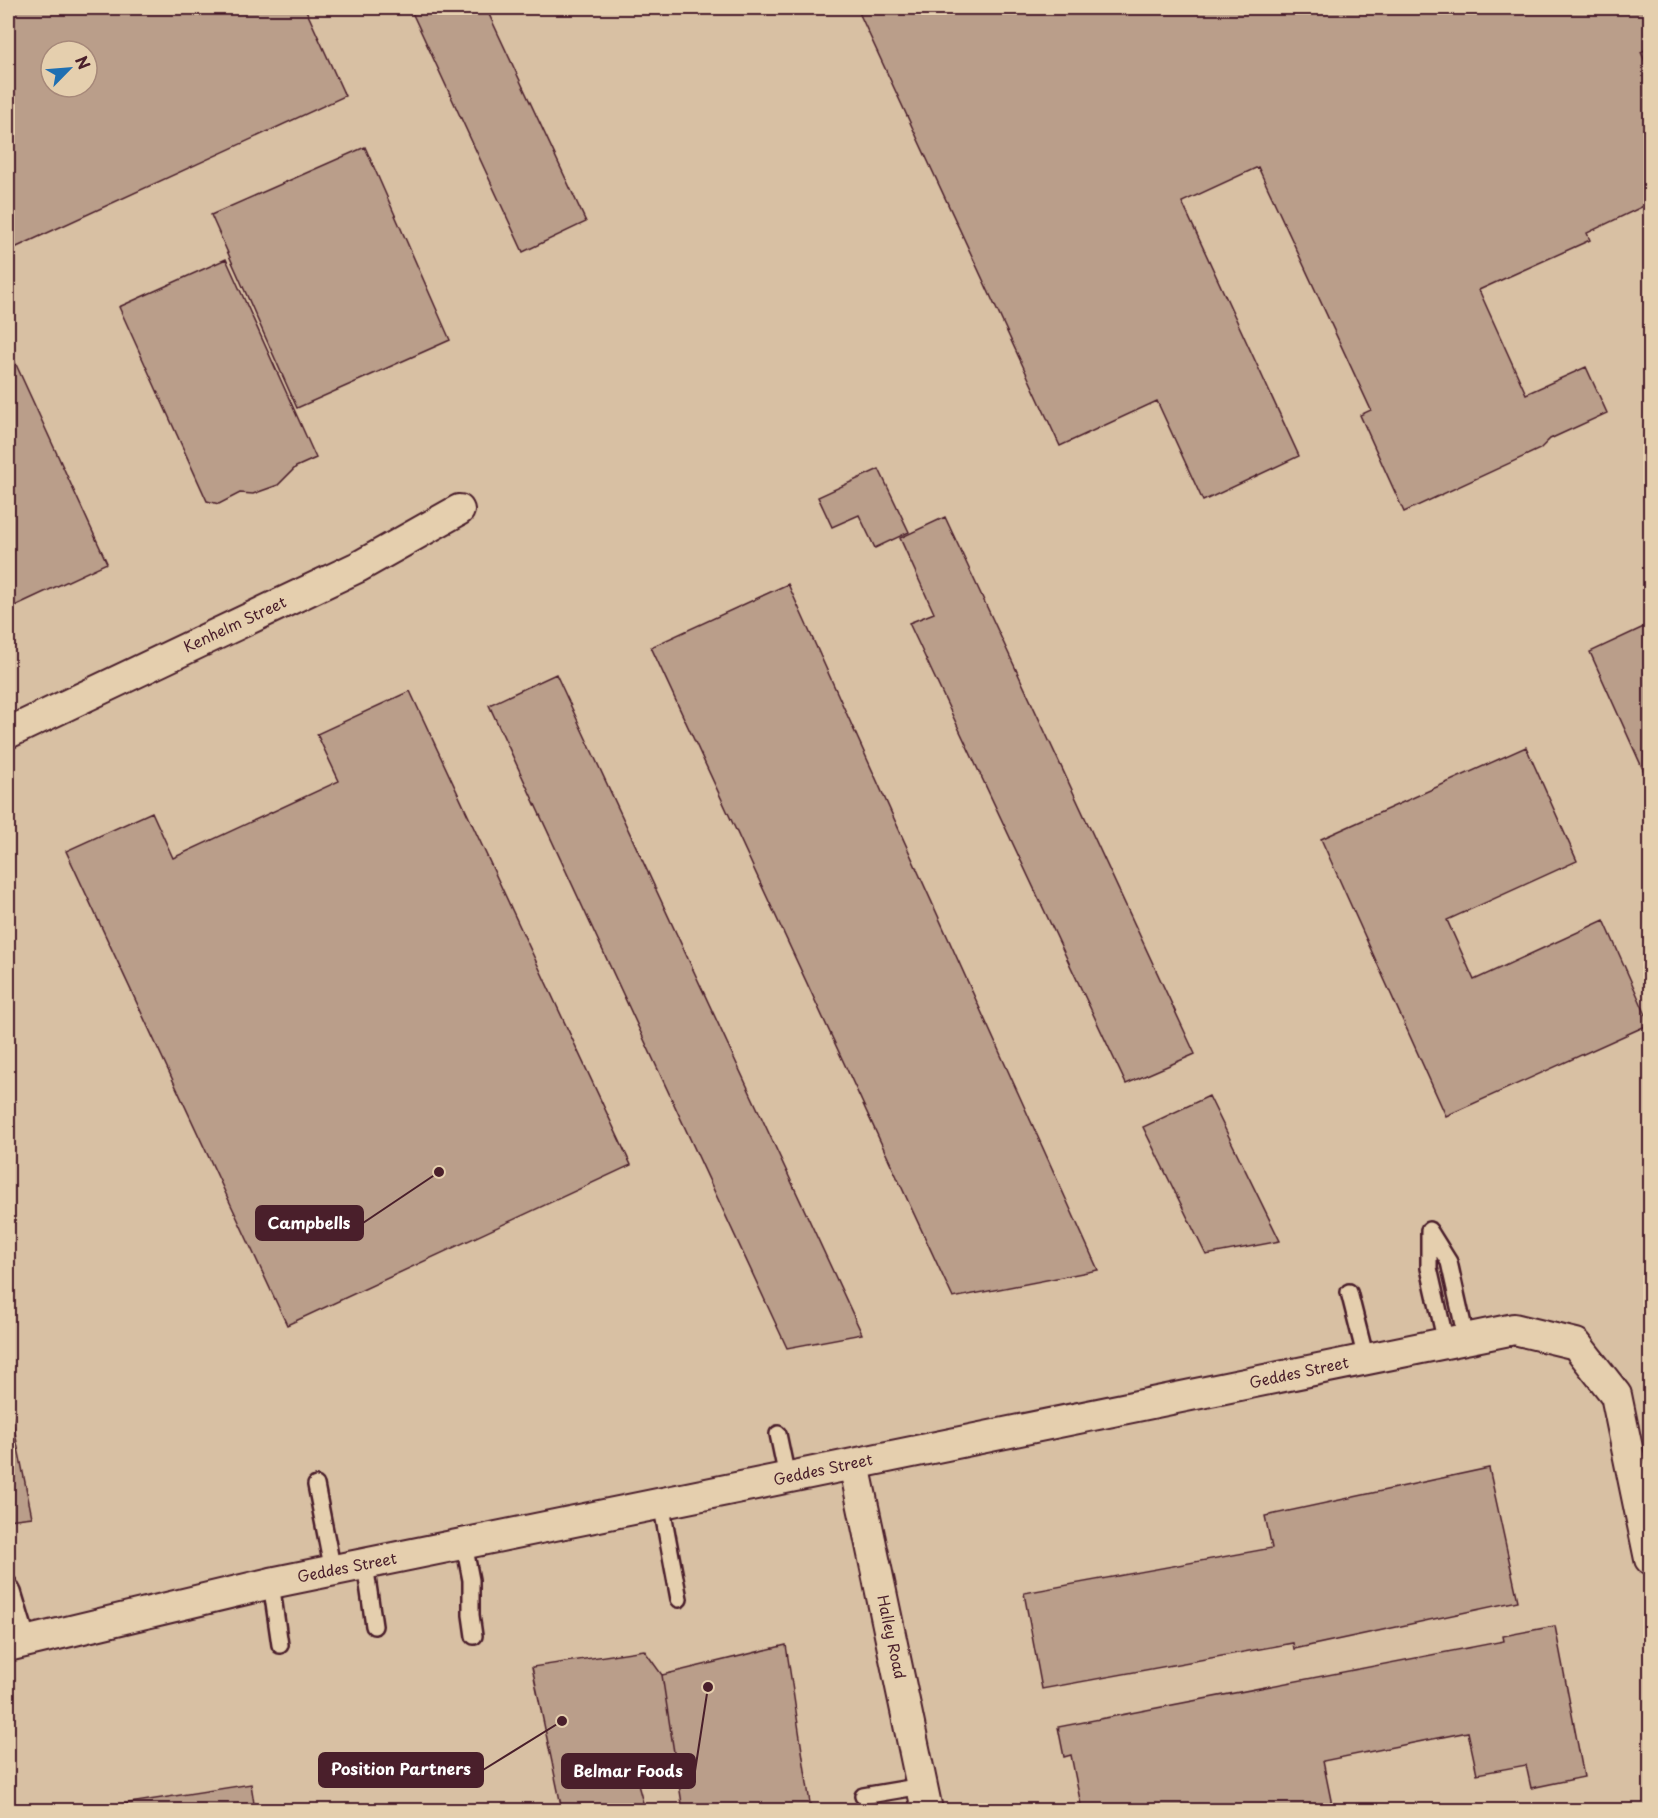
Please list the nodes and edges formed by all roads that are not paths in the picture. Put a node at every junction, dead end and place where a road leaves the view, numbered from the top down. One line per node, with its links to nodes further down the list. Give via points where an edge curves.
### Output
1 (459, 510): 2 (street, Kenhelm Street, via 358,567)
2 (8, 733)
3 (1349, 1292): 5 (lane)
4 (1456, 1341): 4 (lane, via 1429,1268 1429,1230 1449,1262); 5 (street, Geddes Street); 12 (street, Geddes Street, via 1514,1329 1576,1344 1616,1395)
5 (1366, 1359): 7 (street, Geddes Street)
6 (778, 1434): 8 (lane)
7 (854, 1464): 8 (street, Geddes Street); 23 (street, Halley Road)
8 (787, 1478): 10 (street, Geddes Street)
9 (316, 1485): 14 (lane)
10 (661, 1503): 11 (street, Geddes Street); 17 (lane)
11 (464, 1544): 13 (street, Geddes Street); 19 (lane, via 471,1580)
12 (1650, 1559)
13 (365, 1564): 14 (street, Geddes Street); 18 (lane)
14 (333, 1571): 16 (street, Geddes Street)
15 (8, 1583): 20 (lane, via 13,1592)
16 (271, 1583): 20 (street, Geddes Street); 21 (lane)
17 (679, 1599)
18 (374, 1626)
19 (474, 1636)
20 (18, 1644)
21 (280, 1645)
22 (863, 1796): 23 (lane)
23 (925, 1798)

